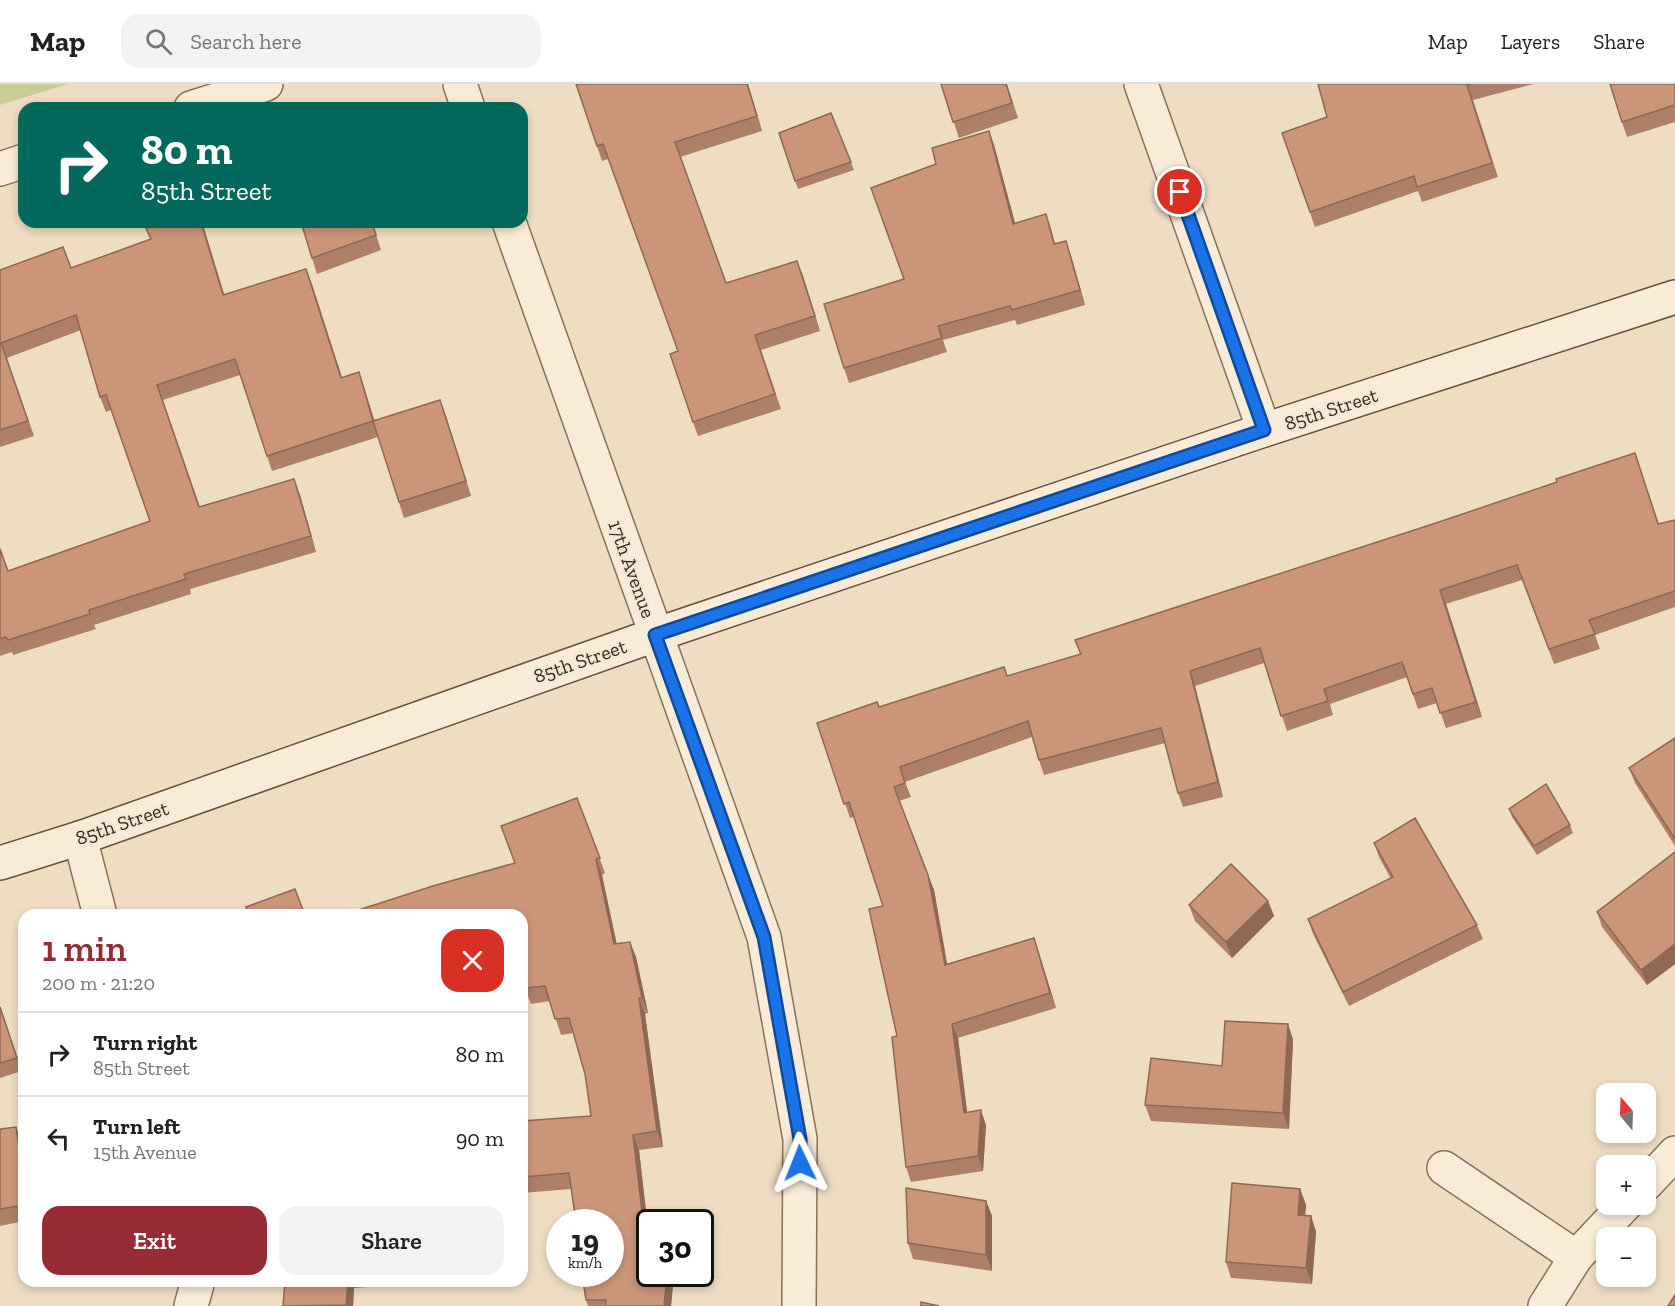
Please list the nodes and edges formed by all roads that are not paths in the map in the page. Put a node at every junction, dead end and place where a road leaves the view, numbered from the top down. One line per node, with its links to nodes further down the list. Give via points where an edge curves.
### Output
1 (266, 84): 4 (street)
2 (460, 84): 5 (street)
3 (1141, 84): 10 (street)
4 (210, 102)
5 (466, 102)
6 (18, 163): 7 (street)
7 (0, 169)
8 (511, 228): 11 (street, 17th Avenue)
9 (1675, 297): 10 (street, 85th Street)
10 (1264, 430): 11 (street, 85th Street)
11 (655, 635): 12 (street, 85th Street); 22 (street, 17th Avenue, via 764,937 800,1139)
12 (80, 838): 13 (street, 85th Street); 14 (street)
13 (0, 863)
14 (98, 909)
15 (1675, 1153): 17 (street)
16 (1444, 1168): 19 (street)
17 (1656, 1173)
18 (1616, 1215): 19 (street)
19 (1576, 1257): 23 (street)
20 (196, 1287): 21 (street)
21 (191, 1306)
22 (799, 1306)
23 (1545, 1306)

